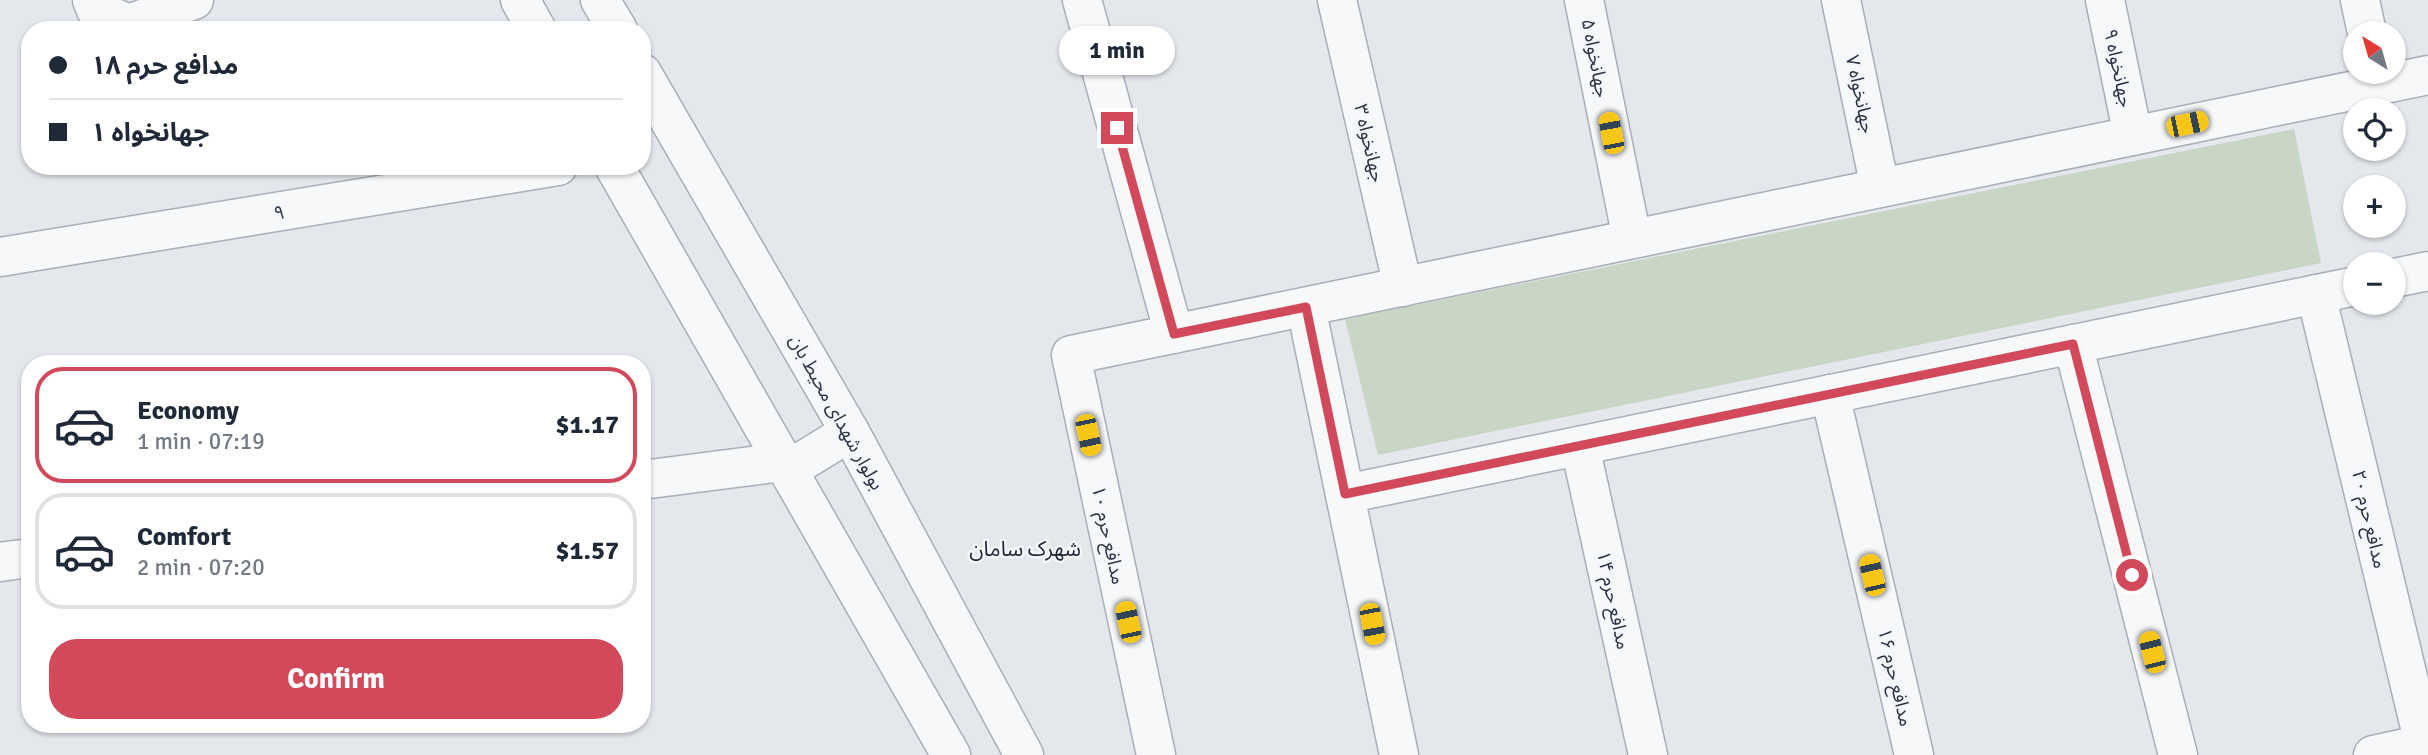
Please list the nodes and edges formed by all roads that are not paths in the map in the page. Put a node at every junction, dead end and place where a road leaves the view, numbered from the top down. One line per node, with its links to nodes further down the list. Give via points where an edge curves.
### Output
1 (92, 0): 11 (street, via 96,10)
2 (194, 0): 12 (street)
3 (520, 0): 13 (street)
4 (600, 0): 14 (street)
5 (1082, 0): 32 (street)
6 (1338, 0): 28 (street, جهانخواه ۳)
7 (1584, 0): 24 (street, جهانخواه ۵)
8 (1841, 0): 23 (street, جهانخواه ۷)
9 (2105, 0): 20 (street, جهانخواه ۹)
10 (2360, 0): 15 (street)
11 (122, 21)
12 (137, 21)
13 (532, 21)
14 (613, 21)
15 (2364, 21)
16 (2428, 75): 17 (street)
17 (2406, 77)
18 (2354, 84): 20 (street)
19 (651, 88): 35 (street, بولوار شهدای محیط بان)
20 (2133, 135): 23 (street)
21 (503, 175): 25 (street, ۹)
22 (619, 175): 37 (street)
23 (1880, 188): 24 (street)
24 (1632, 239): 28 (street)
25 (0, 257)
26 (2428, 271): 27 (street)
27 (2406, 276)
28 (1403, 287): 31 (street)
29 (2343, 289): 30 (street)
30 (2316, 294): 33 (street); 42 (street, مدافع حرم ۲۰)
31 (1306, 307): 32 (street); 39 (street)
32 (1174, 334): 45 (street, مدافع حرم ۱۰, via 1071,355)
33 (2073, 344): 34 (street); 49 (street)
34 (1830, 394): 36 (street); 48 (street, مدافع حرم ۱۶)
35 (850, 432): 37 (street); 44 (street, بولوار شهدای محیط بان)
36 (1580, 446): 39 (street); 47 (street, مدافع حرم ۱۴)
37 (785, 466): 38 (street); 43 (street)
38 (651, 479)
39 (1345, 494): 46 (street)
40 (21, 559): 41 (street)
41 (0, 562)
42 (2426, 743): 50 (street)
43 (951, 755)
44 (1024, 755)
45 (1156, 755)
46 (1399, 755)
47 (1648, 755)
48 (1914, 755)
49 (2178, 755)
50 (2373, 755)

